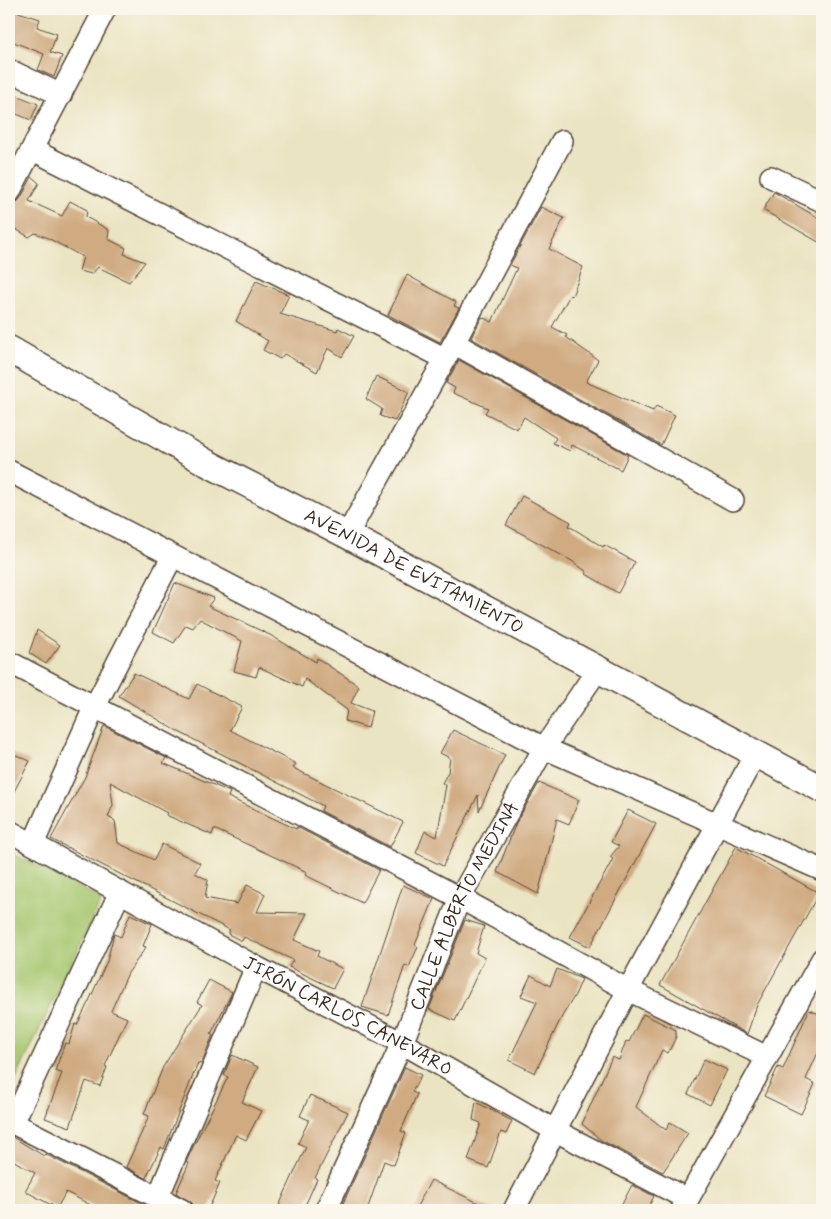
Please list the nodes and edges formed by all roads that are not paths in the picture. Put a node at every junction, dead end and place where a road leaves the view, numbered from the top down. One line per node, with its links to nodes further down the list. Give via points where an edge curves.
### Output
1 (105, 9): 3 (street)
2 (9, 70): 3 (street)
3 (61, 95): 5 (street)
4 (562, 141): 10 (street)
5 (33, 150): 7 (street); 10 (street)
6 (772, 176): 8 (street)
7 (9, 193)
8 (822, 201)
9 (9, 349): 13 (street, AVENIDA DE EVITAMIENTO, via 207,463)
10 (449, 351): 12 (street); 13 (street)
11 (9, 471): 14 (street)
12 (733, 500)
13 (347, 535): 16 (street, AVENIDA DE EVITAMIENTO)
14 (172, 557): 17 (street); 18 (street)
15 (9, 662): 17 (street)
16 (598, 670): 18 (street, CALLE ALBERTO MEDINA); 19 (street, AVENIDA DE EVITAMIENTO)
17 (94, 708): 23 (street); 26 (street)
18 (544, 748): 21 (street); 26 (street, CALLE ALBERTO MEDINA)
19 (756, 753): 20 (street, AVENIDA DE EVITAMIENTO); 21 (street)
20 (822, 789)
21 (718, 824): 24 (street); 29 (street)
22 (9, 831): 23 (street, JIRÓN CARLOS CANEVARO)
23 (33, 844): 25 (street, JIRÓN CARLOS CANEVARO)
24 (822, 870)
25 (120, 892): 28 (street, JIRÓN CARLOS CANEVARO); 32 (street)
26 (460, 898): 29 (street); 30 (street, CALLE ALBERTO MEDINA)
27 (822, 959): 31 (street)
28 (256, 967): 30 (street, JIRÓN CARLOS CANEVARO); 34 (street)
29 (628, 990): 31 (street); 33 (street)
30 (402, 1043): 33 (street, JIRÓN CARLOS CANEVARO); 37 (street, CALLE ALBERTO MEDINA)
31 (767, 1057): 35 (street)
32 (11, 1122): 34 (street)
33 (556, 1131): 35 (street, JIRÓN CARLOS CANEVARO); 38 (street)
34 (158, 1197): 36 (street)
35 (684, 1204)
36 (182, 1210)
37 (326, 1210)
38 (514, 1210)

